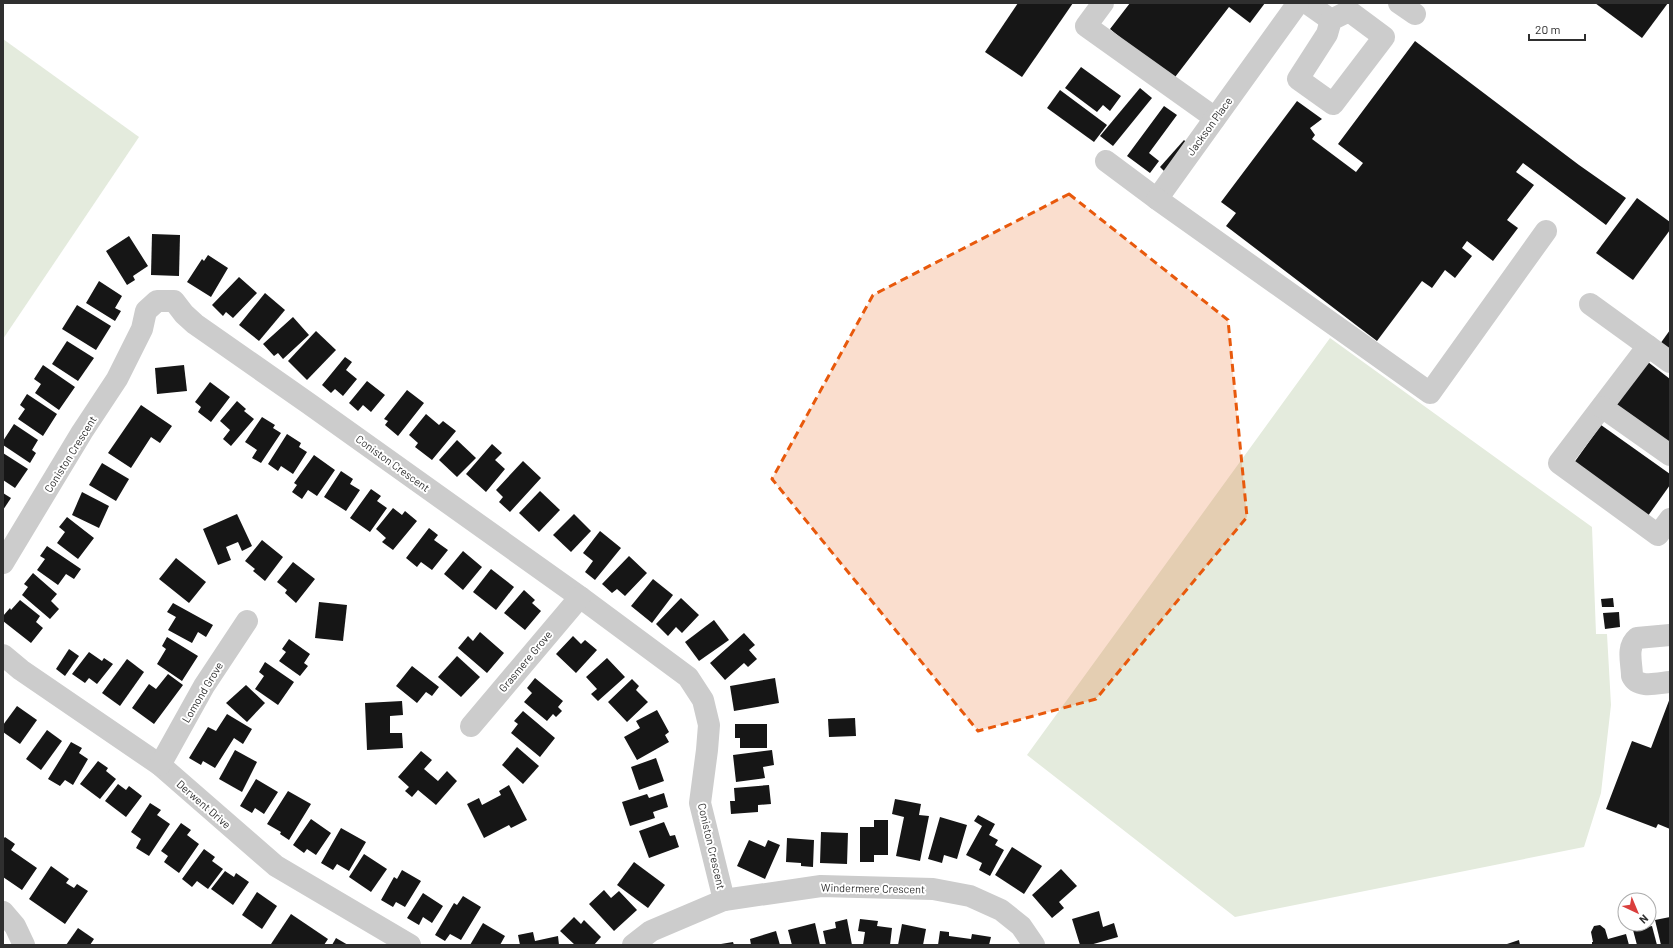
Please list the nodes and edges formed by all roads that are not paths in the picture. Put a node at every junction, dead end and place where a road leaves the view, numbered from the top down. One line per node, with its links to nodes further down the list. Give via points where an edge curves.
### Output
1 (1103, 3): 5 (street, via 1086,26)
2 (1298, 3): 5 (street, Jackson Place)
3 (1308, 3): 4 (street)
4 (1331, 20)
5 (1214, 118): 7 (street, Jackson Place)
6 (1106, 161): 7 (street)
7 (1157, 199): 8 (street, via 1430,393)
8 (1546, 231)
9 (1590, 304): 10 (street)
10 (1648, 346): 11 (street); 12 (street)
11 (1670, 362)
12 (1602, 407): 13 (street); 14 (street, via 1559,463 1658,535)
13 (1670, 455)
14 (1670, 519)
15 (3, 563): 16 (street, Coniston Crescent, via 82,432 118,379 142,329 146,311 157,302 174,301 195,324)
16 (580, 597): 21 (street, Grasmere Grove); 23 (street, Coniston Crescent, via 688,677 703,700 709,725 700,803)
17 (247, 621): 22 (street, Lomond Grove, via 204,686)
18 (1670, 635): 20 (street, via 1637,638 1630,647 1634,680 1641,684)
19 (3, 655): 22 (street, Derwent Drive)
20 (1670, 682)
21 (471, 726)
22 (160, 765): 26 (street, Derwent Drive, via 276,866)
23 (724, 900): 27 (street, Windermere Crescent, via 651,931); 28 (street, Windermere Crescent, via 821,886 933,889 970,896 1001,910 1021,926)
24 (3, 912): 25 (street, via 15,926)
25 (24, 945)
26 (410, 945)
27 (633, 945)
28 (1034, 945)

